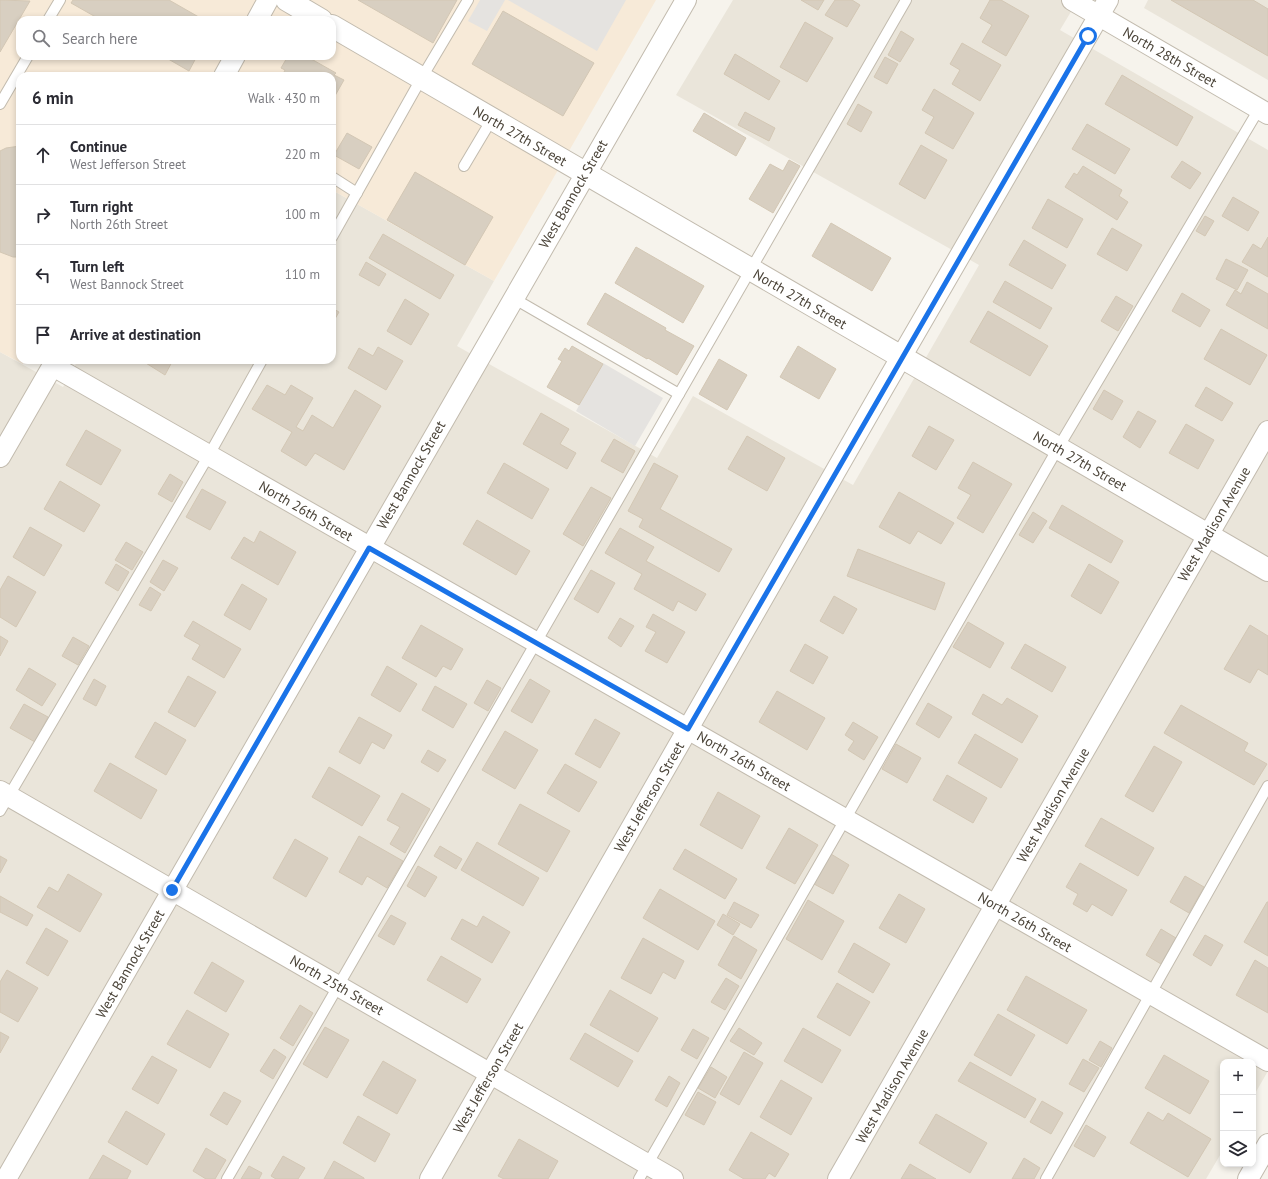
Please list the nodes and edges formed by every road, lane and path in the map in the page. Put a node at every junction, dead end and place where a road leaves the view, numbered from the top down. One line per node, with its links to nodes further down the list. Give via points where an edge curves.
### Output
1 (60, 0): 9 (lane)
2 (268, 0): 10 (street)
3 (287, 0): 11 (street)
4 (468, 0): 18 (lane)
5 (686, 0): 23 (street, West Bannock Street)
6 (906, 0): 27 (lane)
7 (1072, 0): 8 (street, North 28th Street)
8 (1104, 8): 20 (street, North 28th Street); 29 (street, West Jefferson Street)
9 (50, 16)
10 (258, 16)
11 (314, 16)
12 (336, 28): 18 (street, North 27th Street)
13 (26, 60): 15 (lane)
14 (233, 60): 16 (street)
15 (19, 72)
16 (226, 72)
17 (16, 77): 19 (lane)
18 (422, 78): 21 (street, North 27th Street); 25 (lane)
19 (0, 104)
20 (1264, 111): 35 (lane)
21 (492, 119): 22 (lane); 23 (street, North 27th Street)
22 (464, 166)
23 (585, 174): 27 (street, North 27th Street); 28 (street, West Bannock Street)
24 (336, 180): 25 (lane)
25 (357, 193): 26 (lane)
26 (336, 230)
27 (750, 270): 29 (street, North 27th Street); 33 (lane)
28 (514, 298): 33 (lane); 39 (street, West Bannock Street)
29 (902, 357): 35 (street, North 27th Street); 42 (street, West Jefferson Street)
30 (53, 364): 37 (street)
31 (56, 364): 36 (street, North 26th Street)
32 (260, 364): 36 (lane)
33 (679, 394): 41 (lane)
34 (1268, 430): 38 (street, West Madison Avenue)
35 (1058, 448): 38 (street, North 27th Street); 45 (lane)
36 (209, 455): 39 (street, North 26th Street); 44 (lane)
37 (0, 457)
38 (1208, 535): 40 (street, North 27th Street); 47 (street, West Madison Avenue)
39 (369, 548): 41 (street, North 26th Street); 46 (street, West Bannock Street)
40 (1268, 570)
41 (536, 643): 42 (street, North 26th Street); 48 (lane)
42 (688, 729): 45 (street, North 26th Street); 51 (street, West Jefferson Street)
43 (1268, 786): 49 (lane)
44 (3, 799): 46 (street, North 25th Street)
45 (845, 819): 47 (street, North 26th Street); 53 (lane)
46 (172, 890): 48 (street, North 25th Street); 54 (street, West Bannock Street)
47 (996, 904): 49 (street, North 26th Street); 58 (street, West Madison Avenue)
48 (338, 986): 51 (street, North 25th Street); 55 (lane)
49 (1150, 994): 50 (street, North 26th Street); 59 (lane)
50 (1268, 1061)
51 (490, 1074): 53 (street, North 25th Street); 56 (street, West Jefferson Street)
52 (1268, 1144): 60 (street)
53 (643, 1172): 57 (street, North 25th Street)
54 (6, 1179)
55 (227, 1179)
56 (430, 1179)
57 (673, 1179)
58 (838, 1179)
59 (1046, 1179)
60 (1248, 1179)

